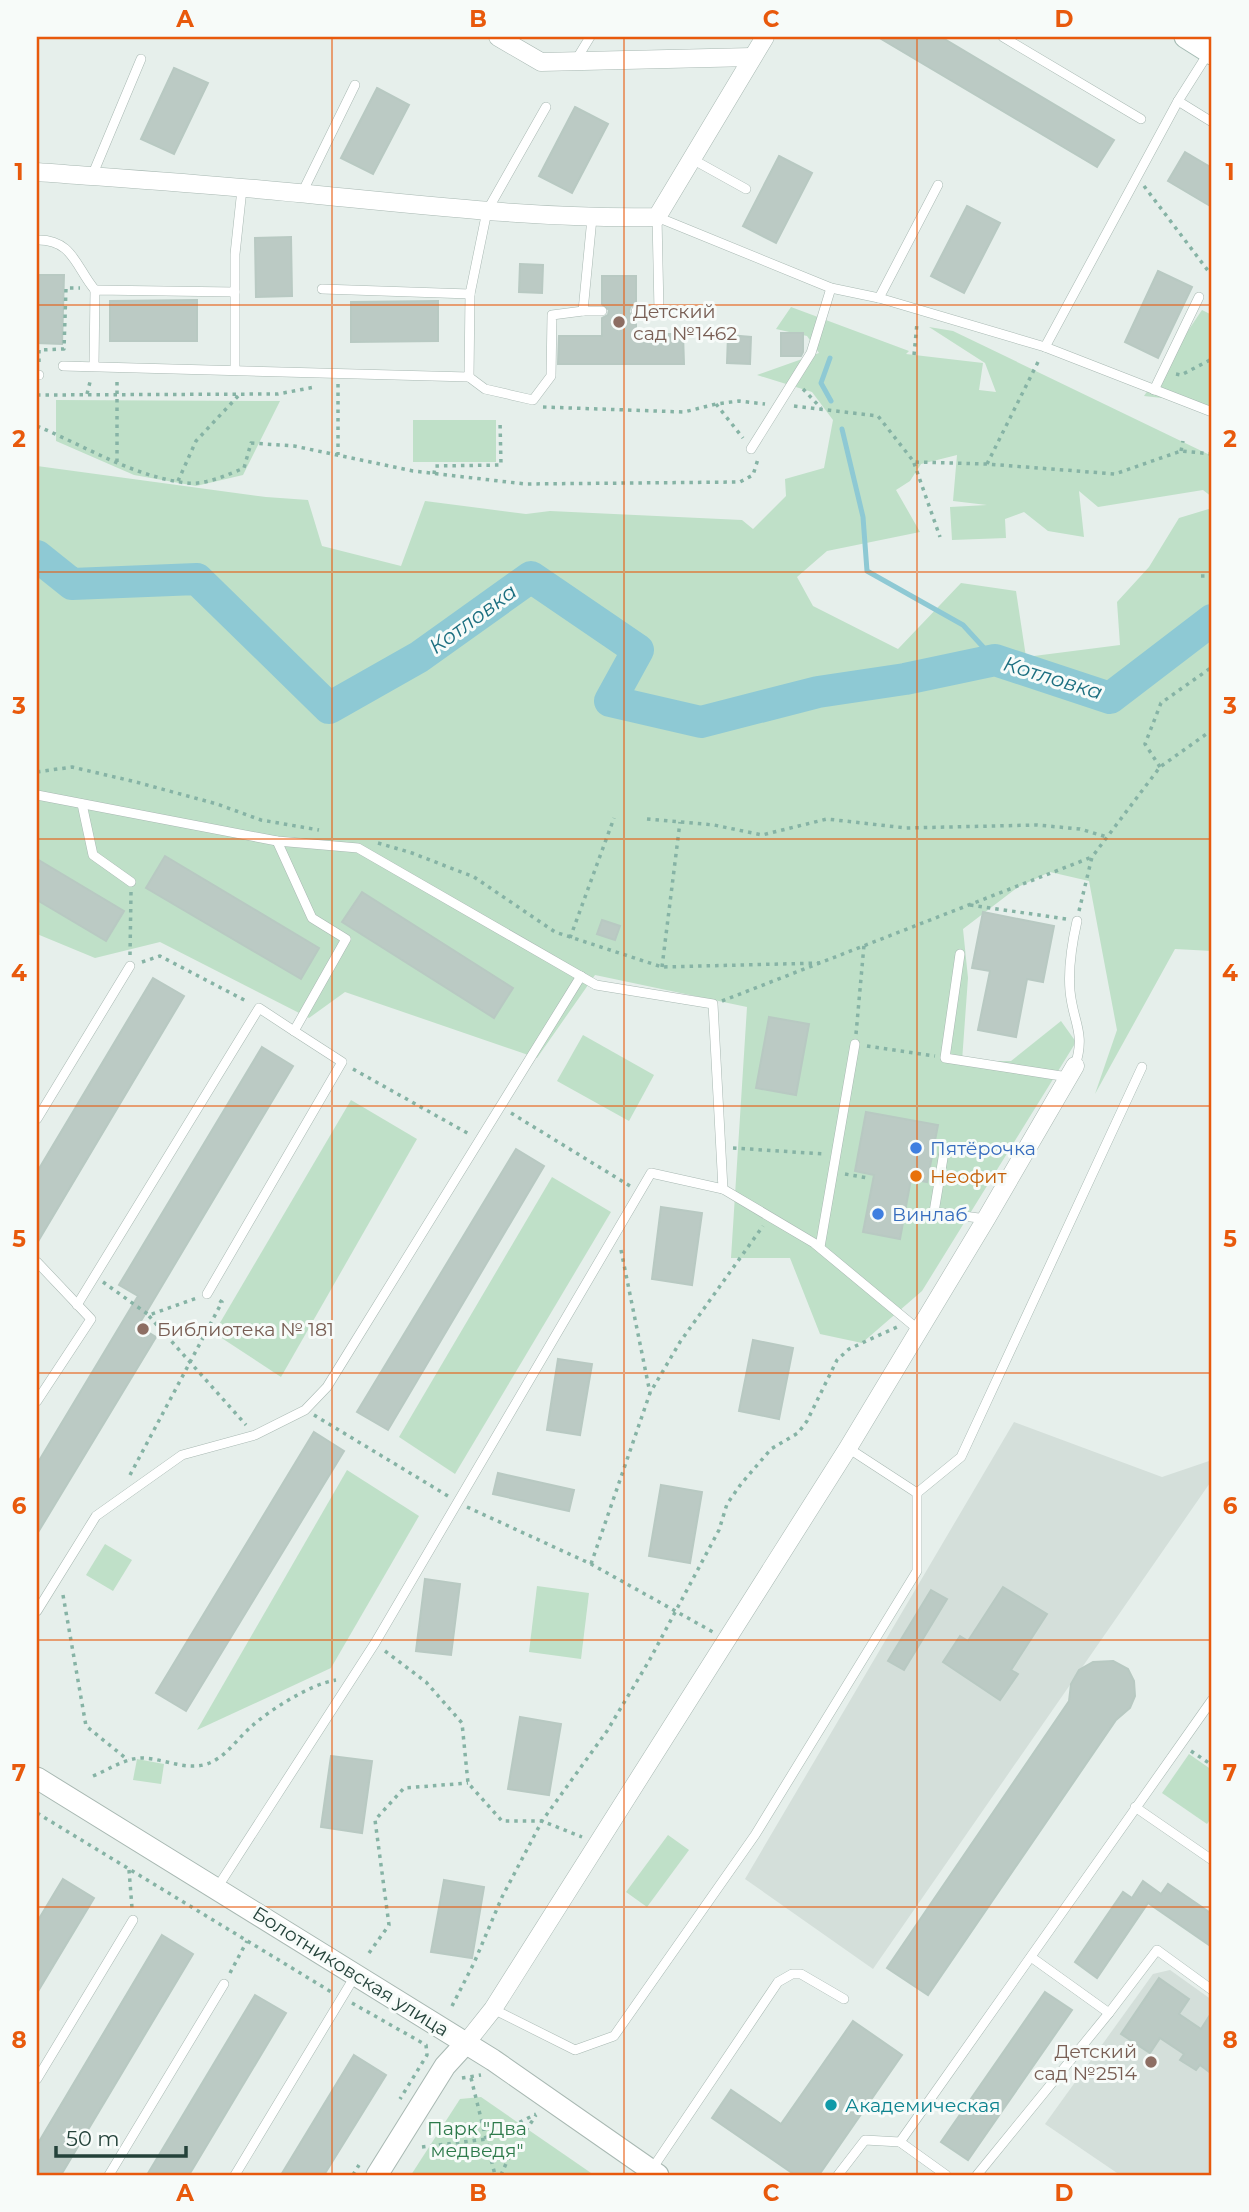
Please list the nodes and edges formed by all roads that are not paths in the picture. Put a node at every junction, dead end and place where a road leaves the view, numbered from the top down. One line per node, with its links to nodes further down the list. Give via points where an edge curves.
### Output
1 (498, 37): 9 (street, via 541,62)
2 (590, 37): 9 (lane)
3 (765, 37): 7 (street)
4 (1003, 37): 13 (lane)
5 (1185, 37): 6 (street)
6 (1210, 53): 11 (lane)
7 (752, 57): 9 (street); 15 (street)
8 (141, 59): 17 (lane)
9 (575, 62)
10 (355, 85): 21 (lane)
11 (1178, 101): 14 (lane); 36 (lane)
12 (545, 107): 22 (lane)
13 (1141, 119)
14 (1212, 122)
15 (692, 159): 19 (lane); 23 (street)
16 (37, 172): 17 (street)
17 (92, 176): 20 (street)
18 (938, 185): 32 (lane)
19 (746, 188)
20 (242, 189): 21 (street); 29 (lane)
21 (302, 193): 22 (street)
22 (487, 211): 24 (street); 30 (lane)
23 (657, 217): 24 (street); 26 (lane); 35 (lane, via 659,311)
24 (592, 218): 33 (lane)
25 (37, 240): 28 (lane, via 49,240 69,250)
26 (831, 288): 32 (lane); 43 (lane, via 811,353)
27 (322, 289): 30 (lane)
28 (95, 290): 29 (lane); 37 (lane)
29 (235, 292): 39 (lane)
30 (470, 294): 40 (lane)
31 (1199, 297): 41 (lane)
32 (879, 298): 36 (lane)
33 (583, 311): 34 (lane); 40 (lane, via 552,315 551,376 533,400 485,389)
34 (602, 311)
35 (636, 311)
36 (1045, 347): 41 (lane)
37 (94, 365): 38 (lane); 39 (lane)
38 (63, 366)
39 (235, 369): 40 (lane, via 337,377)
40 (469, 377)
41 (1154, 390): 42 (lane)
42 (1212, 412)
43 (751, 449)
44 (37, 795): 45 (lane)
45 (82, 804): 46 (lane); 47 (lane, via 93,856)
46 (276, 841): 51 (lane, via 358,848); 52 (lane, via 312,918 346,939)
47 (131, 882)
48 (1077, 921): 55 (lane, via 1070,991 1080,1049)
49 (960, 954): 55 (lane, via 945,1058)
50 (130, 966): 56 (lane)
51 (581, 976): 58 (lane, via 596,985 713,1004); 68 (lane, via 327,1387 305,1410 255,1435 182,1455 96,1516)
52 (294, 1031): 62 (lane, via 342,1062); 63 (lane, via 259,1008)
53 (855, 1044): 60 (lane)
54 (1142, 1067): 67 (lane, via 961,1457)
55 (1071, 1071): 59 (street)
56 (37, 1119)
57 (944, 1152): 59 (lane, via 934,1212)
58 (723, 1189): 60 (lane); 73 (lane, via 651,1173 352,1681)
59 (986, 1219): 64 (street)
60 (820, 1247): 64 (lane)
61 (37, 1262): 63 (lane)
62 (207, 1294)
63 (78, 1305): 65 (lane, via 91,1319)
64 (913, 1325): 66 (street)
65 (38, 1396)
66 (848, 1448): 67 (lane); 80 (street)
67 (918, 1493): 80 (lane, via 917,1571 755,1835 614,2036 575,2050)
68 (37, 1611)
69 (1212, 1700): 71 (lane)
70 (37, 1778): 73 (street, Болотниковская улица)
71 (1135, 1807): 72 (lane); 75 (lane)
72 (1212, 1860)
73 (217, 1888): 76 (street, Болотниковская улица)
74 (133, 1920): 83 (lane)
75 (1031, 1957): 81 (lane); 84 (lane)
76 (356, 1974): 82 (street, Болотниковская улица); 88 (lane)
77 (225, 1984): 87 (lane)
78 (1212, 1990): 81 (lane, via 1157,1950)
79 (844, 1999): 86 (lane, via 801,1974 792,1973 778,1982)
80 (493, 2009): 82 (street)
81 (1109, 2013): 91 (lane)
82 (466, 2043): 85 (street); 86 (street, Болотниковская улица)
83 (37, 2079)
84 (900, 2142): 89 (lane, via 865,2140); 90 (lane)
85 (369, 2170)
86 (655, 2173)
87 (108, 2175)
88 (235, 2175)
89 (838, 2175)
90 (946, 2175)
91 (977, 2175)

